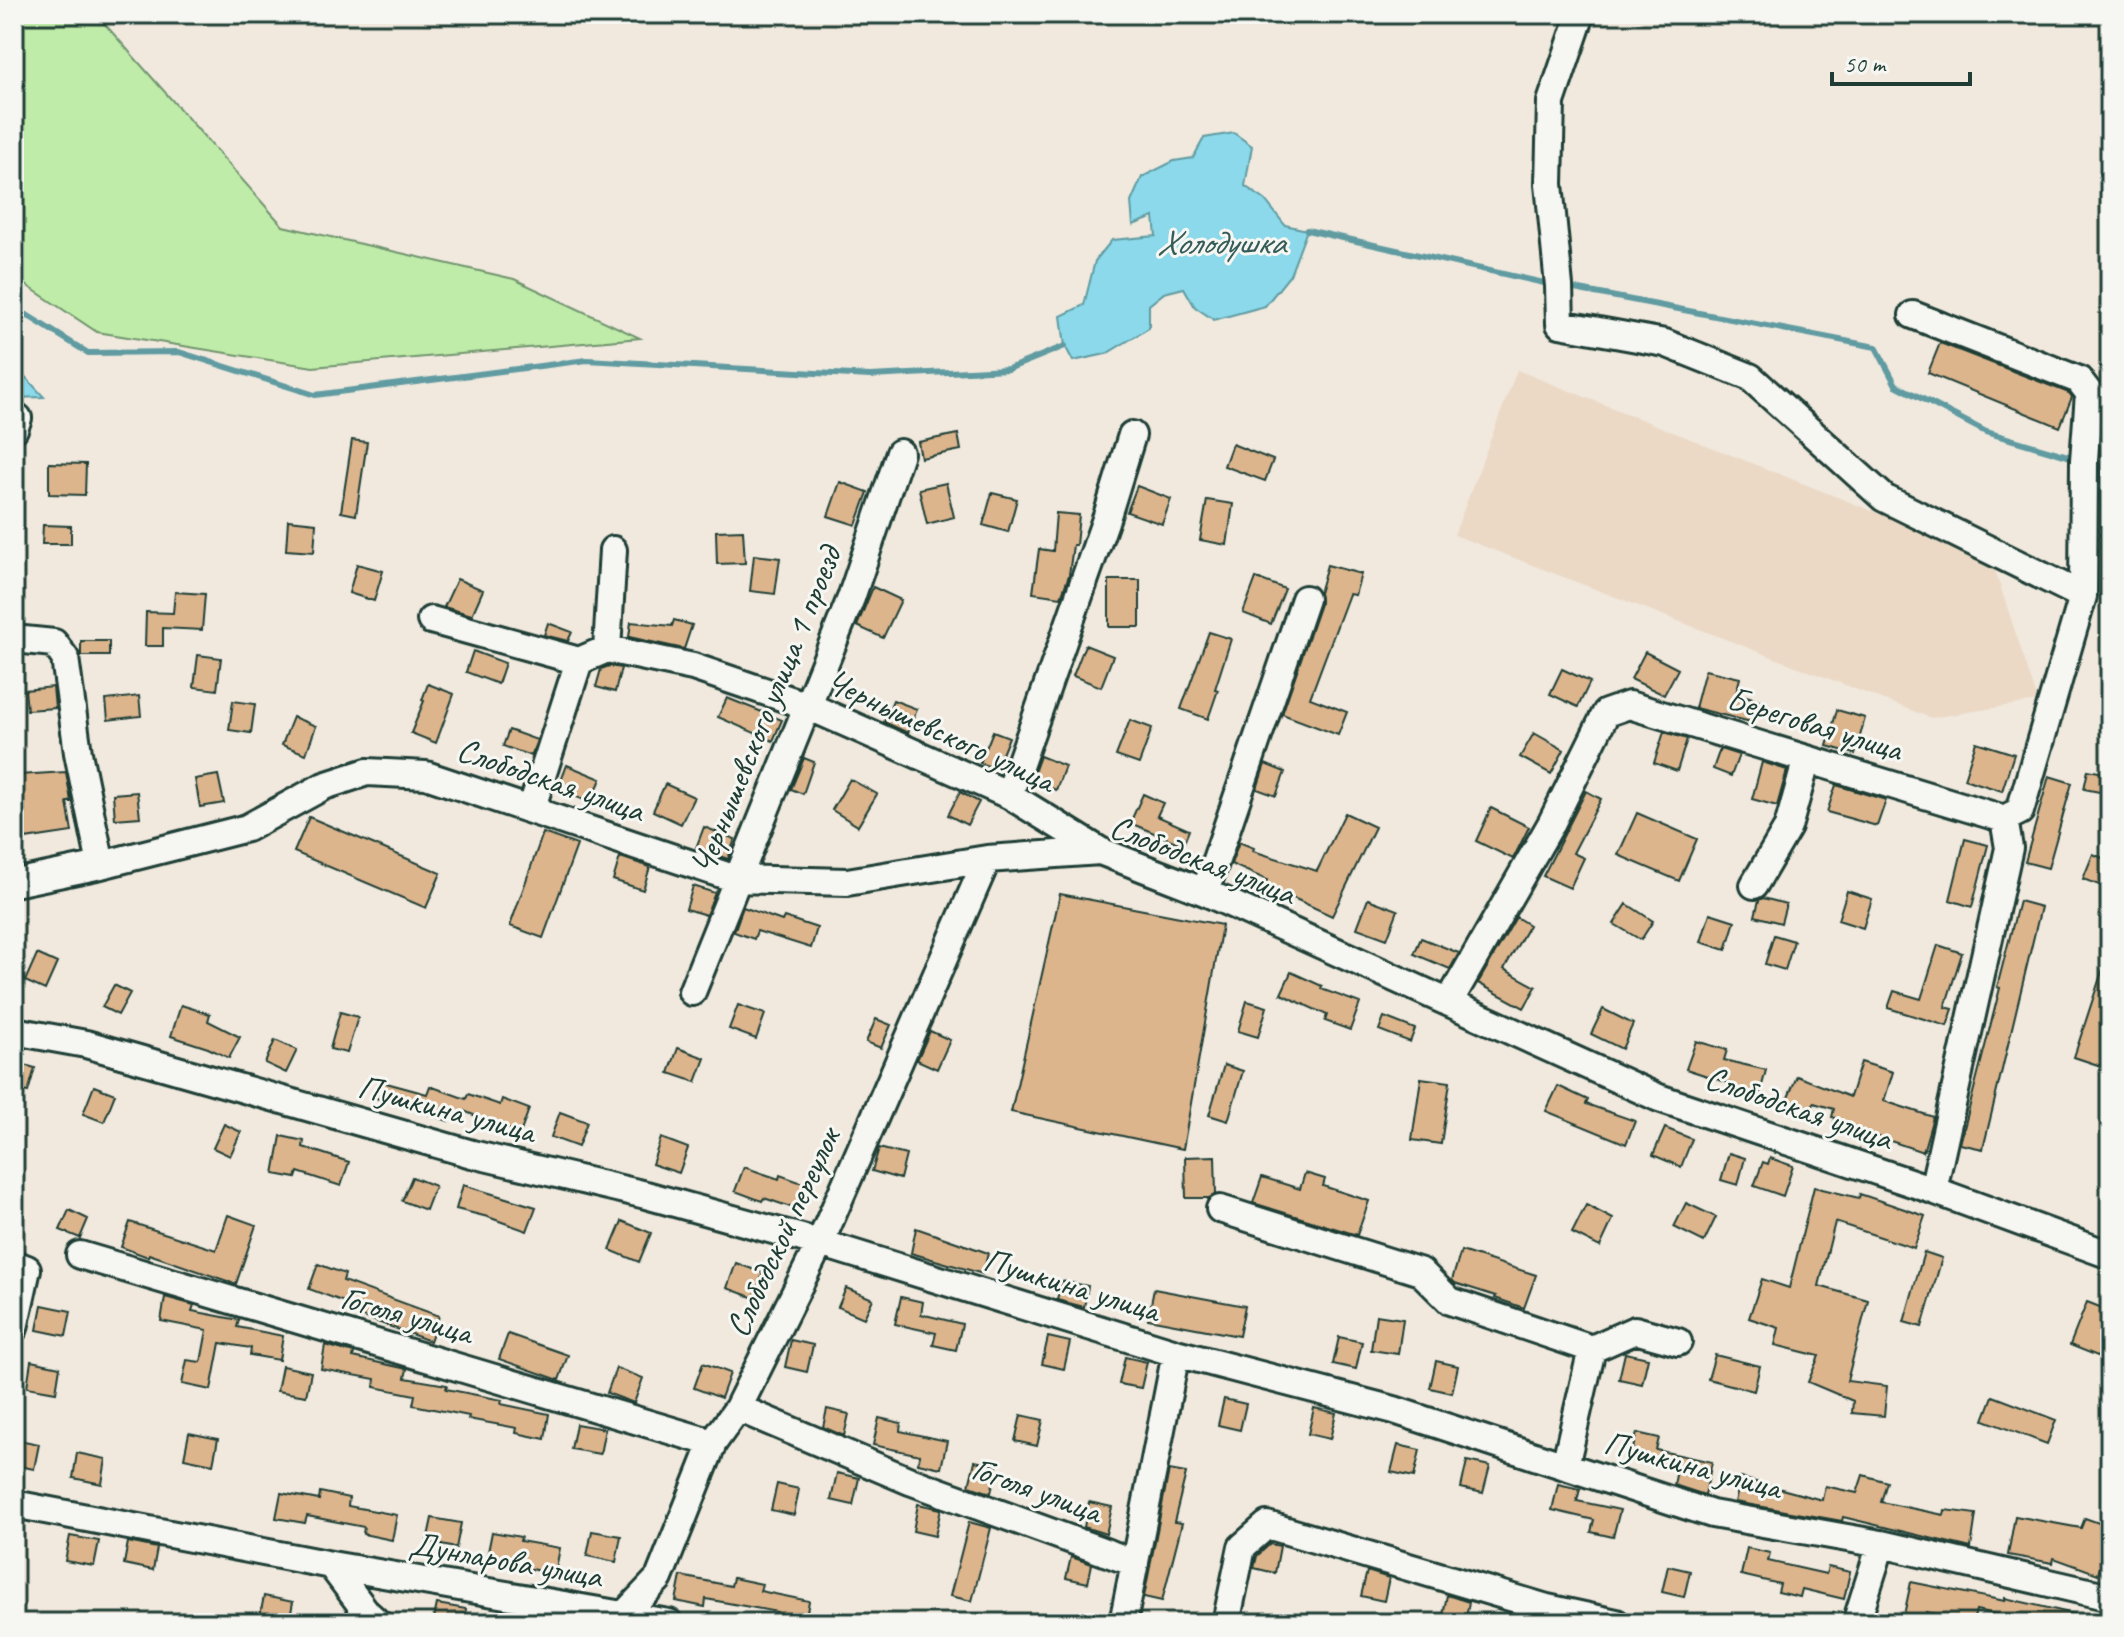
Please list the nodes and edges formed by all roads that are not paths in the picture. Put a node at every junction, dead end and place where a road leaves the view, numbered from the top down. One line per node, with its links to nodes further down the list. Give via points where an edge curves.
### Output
1 (1581, 14): 6 (street, via 1551,102 1549,184 1560,324 1665,343 1750,377 1884,498)
2 (1913, 315): 6 (street, via 2079,380 2089,393)
3 (1132, 435): 14 (street)
4 (900, 453): 12 (street, Чернышевского улица 1 проезд)
5 (613, 550): 10 (street)
6 (2083, 596): 16 (street, via 2020,811)
7 (1305, 599): 23 (street)
8 (431, 620): 11 (street)
9 (14, 639): 19 (street, via 54,643 65,658)
10 (607, 649): 11 (street); 12 (street, Чернышевского улица, via 693,667)
11 (579, 661): 15 (street)
12 (808, 706): 14 (street, Чернышевского улица); 20 (street, Чернышевского улица 1 проезд)
13 (1807, 759): 16 (street, Береговая улица); 22 (street, via 1788,827); 25 (street, Береговая улица, via 1629,705 1606,713 1551,824)
14 (1009, 795): 17 (street, Чернышевского улица)
15 (531, 810): 19 (street, Слободская улица, via 426,775 367,772 324,786 247,828); 20 (street, Слободская улица)
16 (2004, 819): 27 (street, via 2009,848)
17 (1100, 851): 18 (street, Слободская улица); 23 (street, Слободская улица)
18 (987, 859): 20 (street, Слободская улица, via 847,882); 29 (street, Слободской переулок)
19 (101, 865): 21 (street, Слободская улица)
20 (736, 879): 24 (street, Чернышевского улица 1 проезд)
21 (14, 883)
22 (1754, 885)
23 (1205, 892): 25 (street, Слободская улица)
24 (692, 992)
25 (1449, 1002): 27 (street, Слободская улица, via 1659,1098)
26 (14, 1031): 29 (street, Пушкина улица, via 86,1044 472,1154)
27 (1933, 1190): 31 (street, Слободская улица)
28 (1220, 1209): 35 (street, via 1421,1272 1450,1301)
29 (820, 1243): 36 (street, Пушкина улица); 37 (street, Слободской переулок)
30 (80, 1255): 38 (street, Гоголя улица)
31 (2110, 1255)
32 (20, 1266): 33 (street)
33 (14, 1328)
34 (1678, 1342): 35 (street, via 1635,1330)
35 (1592, 1349): 39 (street)
36 (1176, 1353): 39 (street, Пушкина улица, via 1394,1410); 42 (street)
37 (738, 1408): 38 (street, Слободской переулок); 42 (street, Гоголя улица, via 910,1481)
38 (713, 1443): 45 (street, Слободской переулок, via 659,1578)
39 (1565, 1466): 41 (street, Пушкина улица, via 1712,1514)
40 (14, 1504): 43 (street, Дунларова улица)
41 (1881, 1544): 44 (street, Пушкина улица); 51 (street)
42 (1135, 1563): 48 (street)
43 (331, 1565): 45 (street, Дунларова улица); 46 (street)
44 (2110, 1597)
45 (622, 1619): 47 (street, Дунларова улица)
46 (378, 1623)
47 (669, 1623)
48 (1123, 1623)
49 (1226, 1623): 50 (street, via 1242,1547 1267,1525 1547,1608)
50 (1616, 1623)
51 (1856, 1623)

